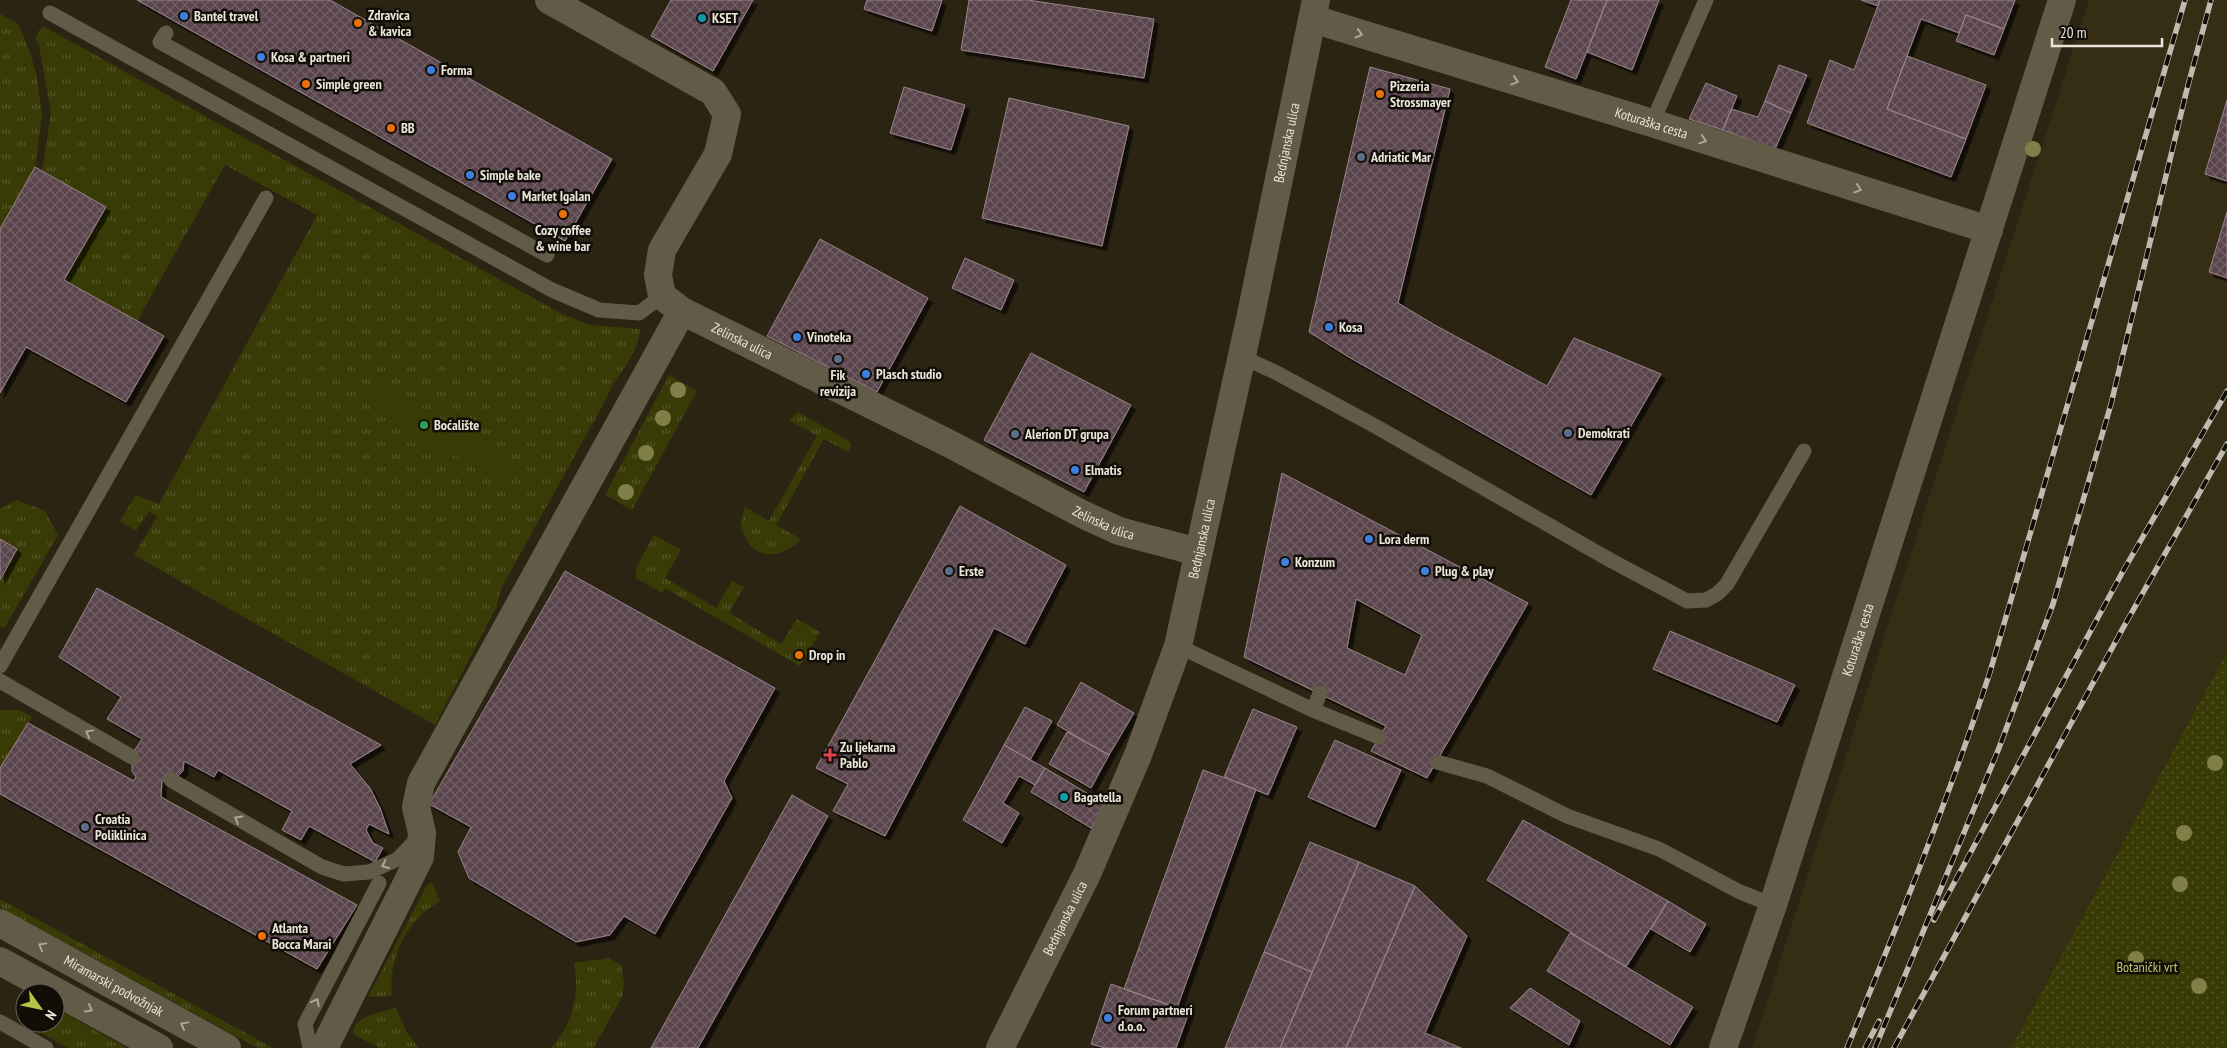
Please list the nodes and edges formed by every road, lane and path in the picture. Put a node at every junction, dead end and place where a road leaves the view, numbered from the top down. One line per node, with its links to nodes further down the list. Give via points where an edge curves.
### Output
1 (549, 0): 11 (street, via 714,92 727,114 718,154 662,250 658,275)
2 (1706, 0): 7 (lane)
3 (2062, 0): 9 (street, Koturaška cesta)
4 (1314, 10): 7 (street, Koturaška cesta, one-way to 7); 12 (street, Bednjanska ulica)
5 (50, 13): 11 (lane, via 552,290 599,310 639,313 653,305)
6 (166, 33): 10 (lane, via 160,42)
7 (1652, 123): 9 (street, Koturaška cesta, one-way to 9)
8 (266, 198): 16 (lane)
9 (1989, 230): 26 (street, Koturaška cesta)
10 (546, 255)
11 (672, 304): 14 (street, Zelinska ulica, via 945,452 1119,531); 24 (street, via 421,783 416,807)
12 (1242, 357): 13 (lane, via 1375,426 1610,560 1687,600 1706,600 1727,584); 14 (street, Bednjanska ulica)
13 (1804, 451)
14 (1198, 552): 15 (street, Bednjanska ulica)
15 (1178, 646): 19 (lane); 35 (street, Bednjanska ulica, via 1138,754 1087,874)
16 (0, 666)
17 (0, 681): 21 (lane, one-way to 17)
18 (1320, 693): 19 (lane)
19 (1313, 710): 20 (lane)
20 (1378, 737)
21 (132, 757)
22 (1437, 762): 26 (lane, via 1487,776 1567,816 1659,849 1740,892)
23 (171, 780): 24 (lane, one-way to 23, via 398,859 369,872 344,874 322,867)
24 (422, 833): 34 (street, via 420,857)
25 (379, 883): 33 (lane, one-way to 25, via 305,1024)
26 (1773, 905): 36 (street, Koturaška cesta)
27 (0, 923): 32 (street, Miramarski podvožnjak, one-way to 27)
28 (0, 960): 31 (street, one-way to 31)
29 (0, 1022): 30 (lane)
30 (46, 1048)
31 (159, 1048)
32 (227, 1048)
33 (310, 1048)
34 (324, 1048)
35 (1000, 1048)
36 (1723, 1048)

